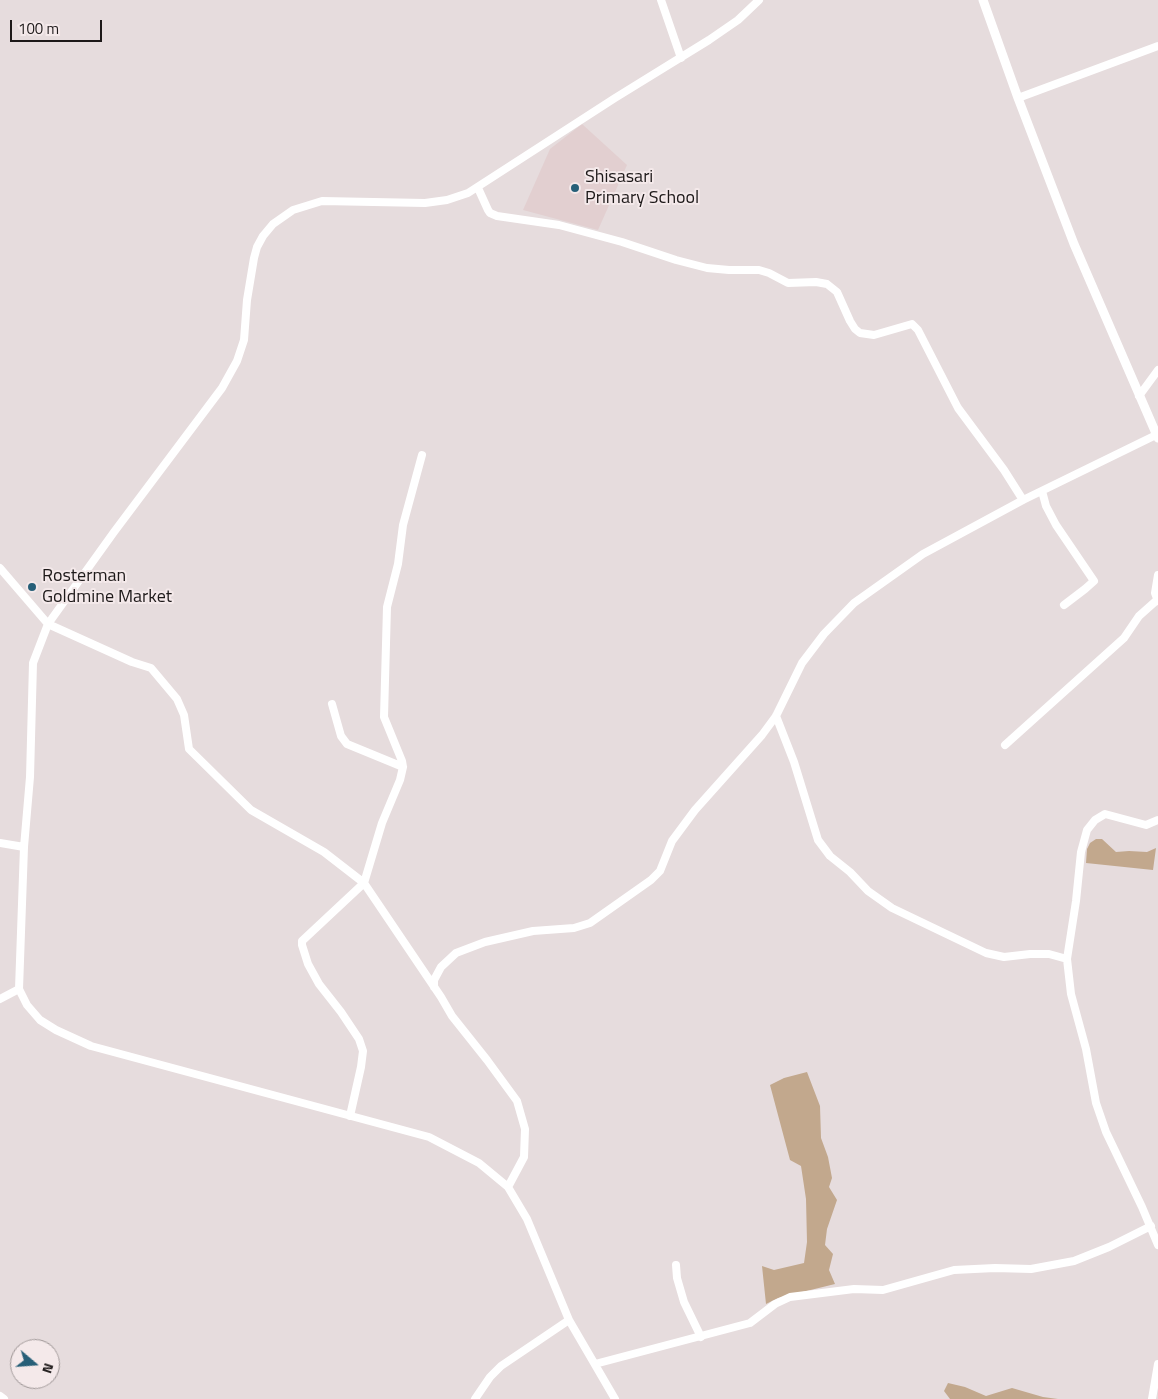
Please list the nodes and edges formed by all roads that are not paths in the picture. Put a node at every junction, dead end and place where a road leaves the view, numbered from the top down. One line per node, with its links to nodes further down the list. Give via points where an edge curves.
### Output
1 (661, 0): 5 (street)
2 (758, 0): 5 (street, via 738,20)
3 (983, 0): 6 (street)
4 (1158, 46): 6 (street)
5 (681, 58): 7 (street)
6 (1018, 98): 9 (street, via 1074,244)
7 (478, 188): 13 (street, via 490,213 497,216 559,225 707,268 759,270 788,283 827,284 838,292 850,322 860,333 874,335 912,324 958,408); 18 (street, via 458,197 432,202 322,201 293,210 267,230 254,258 244,340 234,368)
8 (1158, 370): 9 (street)
9 (1139, 396): 10 (street)
10 (1157, 437): 12 (street)
11 (422, 455): 22 (street, via 403,525 398,564 387,607 384,717)
12 (1042, 491): 13 (street); 17 (street, via 1056,525 1094,580)
13 (1023, 500): 20 (street, via 923,554 854,603 802,663)
14 (0, 568): 18 (street)
15 (1158, 575): 16 (street)
16 (1157, 600): 21 (street, via 1139,616 1124,638)
17 (1064, 605)
18 (48, 624): 25 (street, via 33,663 30,777); 26 (street, via 151,668 177,699 184,715 188,749 251,810 324,852)
19 (332, 704): 22 (street, via 341,736 347,744)
20 (776, 716): 27 (street, via 818,840 830,856 868,891 892,908 986,953 1004,957 1049,954); 28 (street, via 695,810 672,842 660,871 651,880 590,924 533,931 485,942 456,953 441,968)
21 (1005, 746)
22 (402, 767): 26 (street)
23 (1158, 820): 27 (street, via 1146,825 1105,814 1087,830 1081,852)
24 (0, 844): 25 (street)
25 (24, 847): 29 (street)
26 (364, 883): 28 (street); 31 (street, via 302,941 308,964 319,984 359,1039 361,1067)
27 (1067, 959): 33 (street, via 1071,994 1096,1103 1106,1132)
28 (434, 987): 32 (street, via 452,1016 517,1101 525,1129 524,1157)
29 (19, 989): 30 (street); 31 (street, via 40,1020 91,1046)
30 (0, 999)
31 (350, 1116): 32 (street, via 429,1137 478,1163)
32 (508, 1187): 36 (street, via 527,1219)
33 (1151, 1226): 34 (street); 37 (street, via 1074,1261 1031,1269 954,1270 883,1290 854,1288 790,1298 775,1304 750,1323)
34 (1158, 1245)
35 (676, 1265): 37 (street, via 684,1302)
36 (569, 1320): 38 (street); 42 (street, via 501,1366)
37 (700, 1337): 38 (street)
38 (595, 1364): 43 (street)
39 (1158, 1364): 44 (street)
40 (0, 1396): 41 (street)
41 (4, 1399)
42 (475, 1399)
43 (615, 1399)
44 (1152, 1399)

